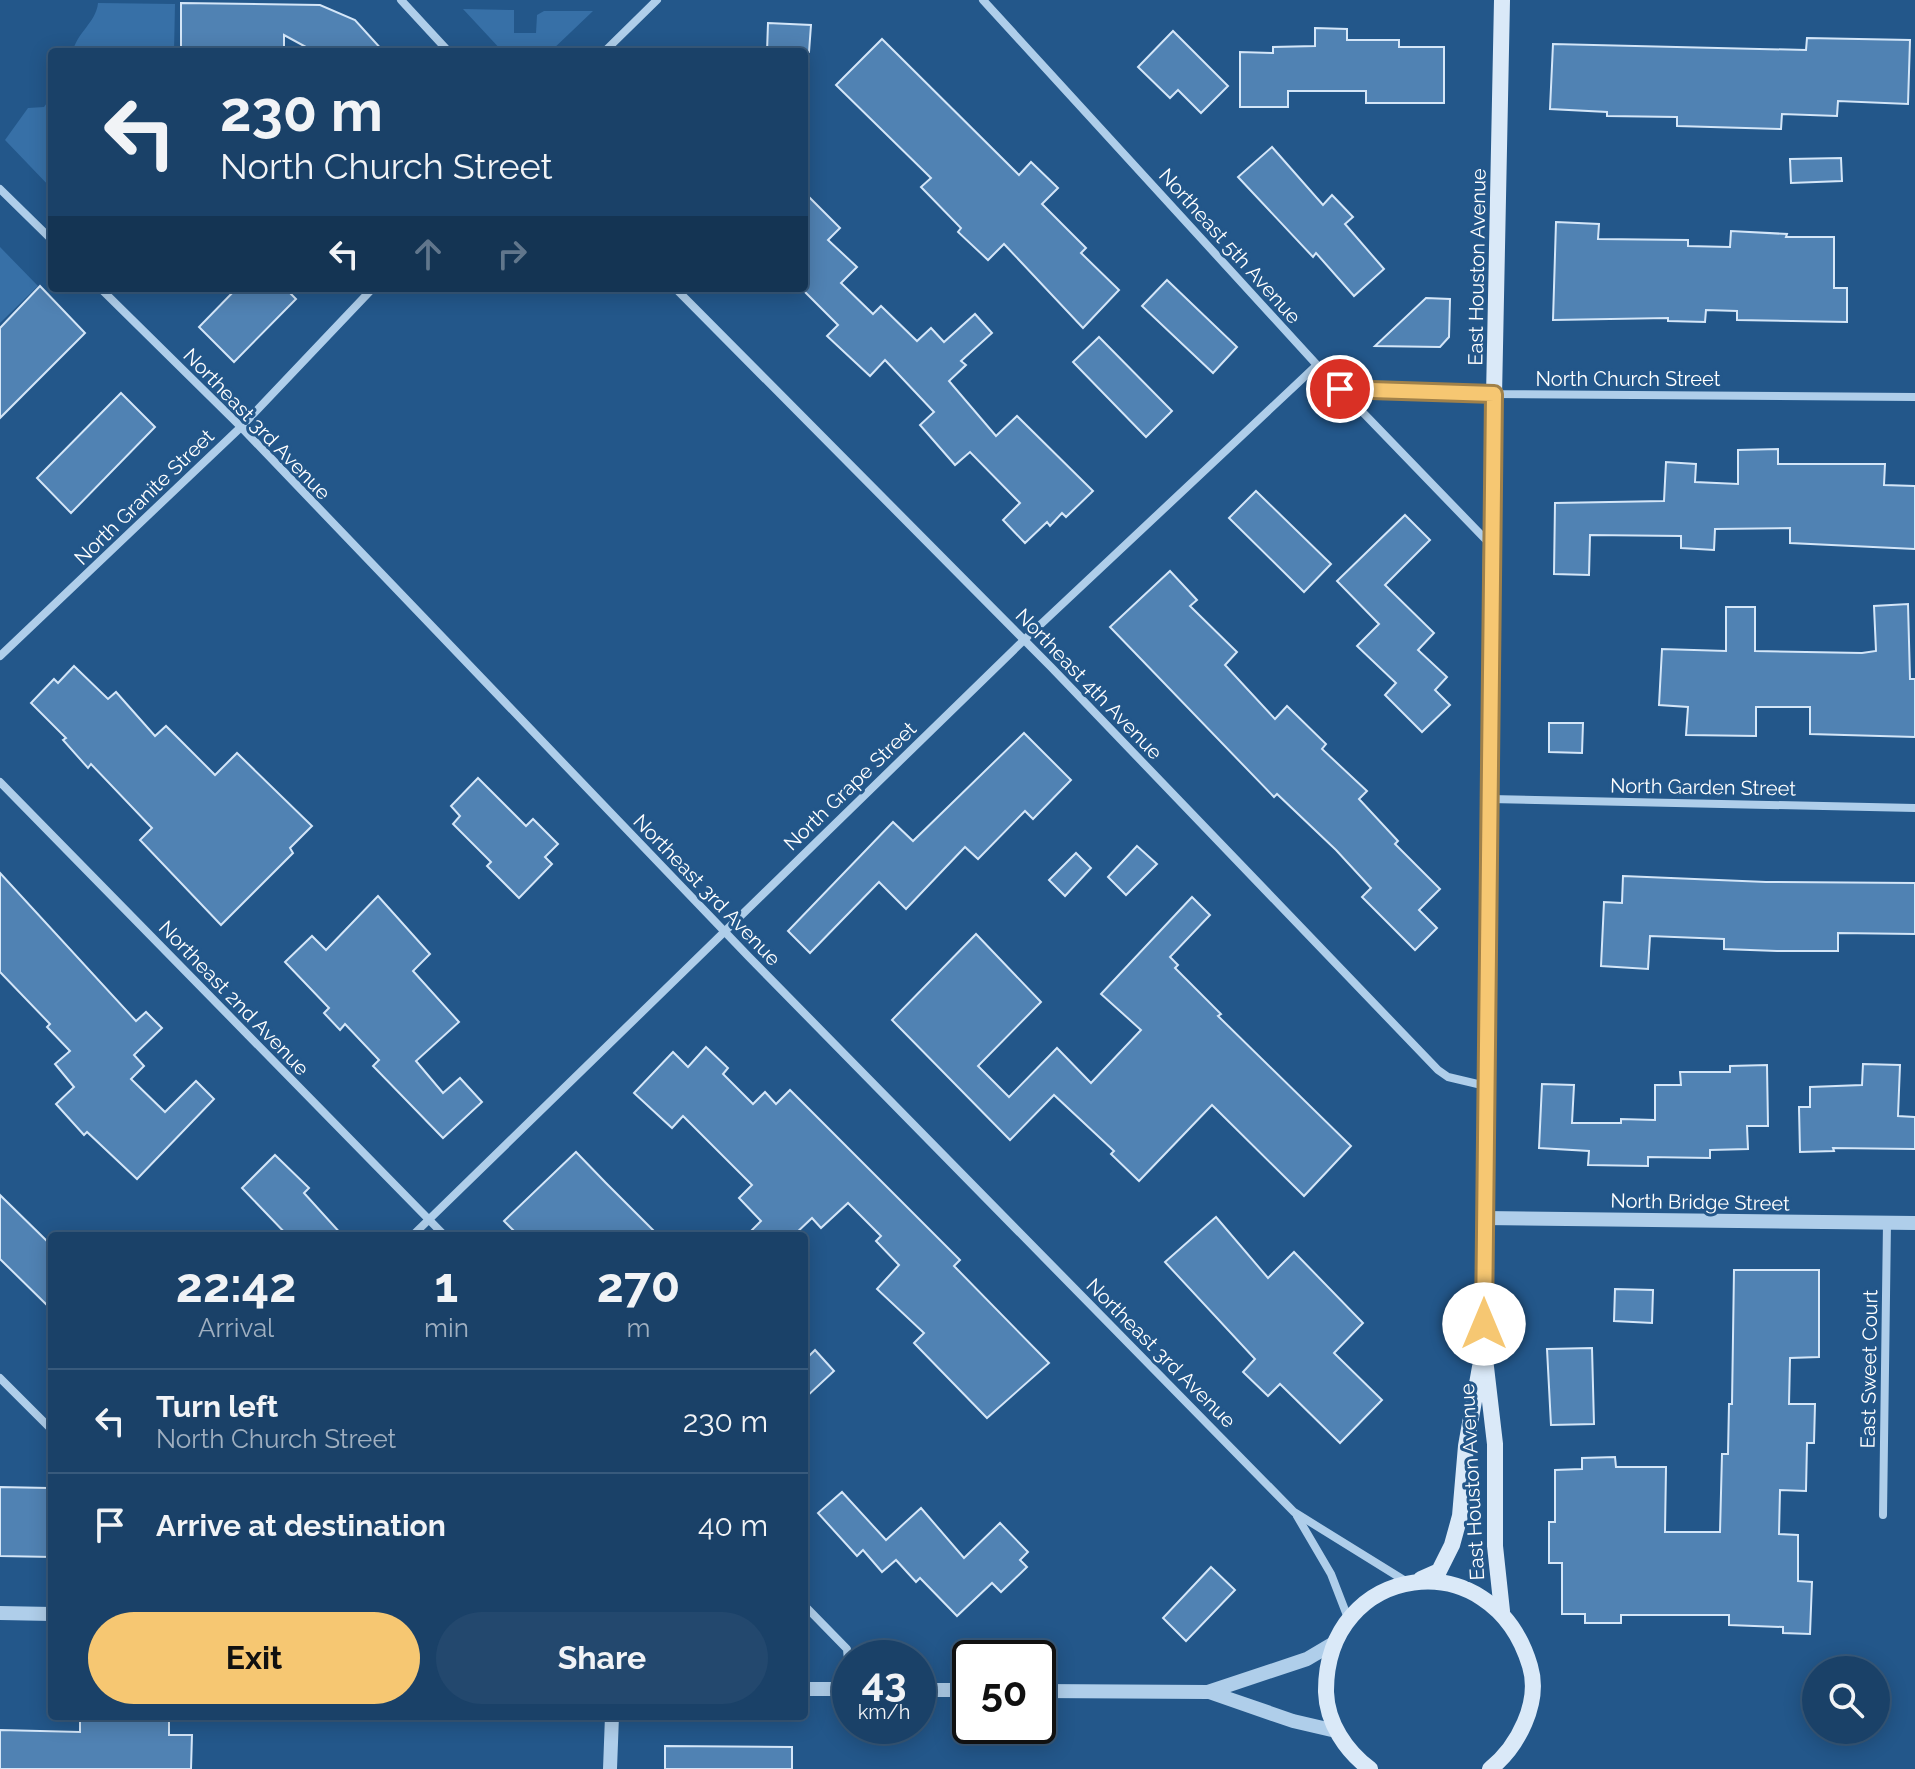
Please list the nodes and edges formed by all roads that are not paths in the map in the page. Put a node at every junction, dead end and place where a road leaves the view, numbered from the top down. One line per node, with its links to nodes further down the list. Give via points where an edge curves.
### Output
1 (401, 0): 5 (street)
2 (657, 0): 6 (street)
3 (983, 0): 12 (street, Northeast 5th Avenue)
4 (1502, 0): 14 (main road, East Houston Avenue)
5 (445, 48)
6 (608, 48)
7 (0, 189): 8 (street)
8 (48, 236)
9 (104, 292): 16 (street, Northeast 3rd Avenue)
10 (369, 292): 16 (street, North Granite Street)
11 (679, 292): 18 (street, Northeast 4th Avenue)
12 (1317, 365): 13 (street, Northeast 5th Avenue); 18 (street, North Grape Street)
13 (1340, 389): 14 (street, North Church Street); 17 (street, Northeast 5th Avenue)
14 (1494, 394): 15 (street, North Church Street); 17 (main road, East Houston Avenue)
15 (1915, 397)
16 (241, 427): 19 (street, North Granite Street); 23 (street, Northeast 3rd Avenue)
17 (1491, 545): 21 (main road, East Houston Avenue)
18 (1024, 640): 23 (street, North Grape Street); 24 (street, Northeast 4th Avenue, via 1438,1070)
19 (0, 656)
20 (0, 782): 26 (street, Northeast 2nd Avenue)
21 (1490, 799): 22 (street, North Garden Street); 24 (main road, East Houston Avenue)
22 (1915, 808)
23 (724, 931): 26 (street, North Grape Street); 34 (street, Northeast 3rd Avenue)
24 (1487, 1086): 25 (main road, East Houston Avenue)
25 (1484, 1218): 27 (street, North Bridge Street); 31 (main road, East Houston Avenue)
26 (428, 1219): 29 (street, North Grape Street); 30 (street, Northeast 2nd Avenue)
27 (1887, 1223): 28 (street, North Bridge Street); 35 (street, East Sweet Court)
28 (1915, 1223)
29 (416, 1232)
30 (441, 1232)
31 (1484, 1350): 36 (main road, East Houston Avenue, via 1452,1545 1439,1571); 38 (main road, East Houston Avenue, via 1495,1444 1495,1546)
32 (0, 1378): 33 (street)
33 (48, 1426)
34 (1294, 1512): 36 (street, Northeast 3rd Avenue); 41 (street, Northeast 3rd Avenue, via 1331,1574)
35 (1883, 1515)
36 (1411, 1582): 38 (main road, via 1446,1582); 41 (main road, East Houston Avenue, via 1375,1596)
37 (808, 1609): 42 (street)
38 (1502, 1611): 52 (main road, via 1522,1640 1529,1662 1530,1707 1518,1739)
39 (0, 1613): 40 (street)
40 (48, 1614)
41 (1349, 1619): 43 (main road, East Houston Avenue)
42 (838, 1640)
43 (1334, 1643): 47 (street, via 1307,1659); 49 (main road, via 1326,1672 1327,1702)
44 (832, 1688): 45 (street)
45 (808, 1689)
46 (1056, 1691): 47 (street)
47 (1208, 1692): 49 (street)
48 (612, 1720): 50 (street)
49 (1336, 1731): 51 (main road)
50 (610, 1769)
51 (1370, 1769)
52 (1490, 1769)

